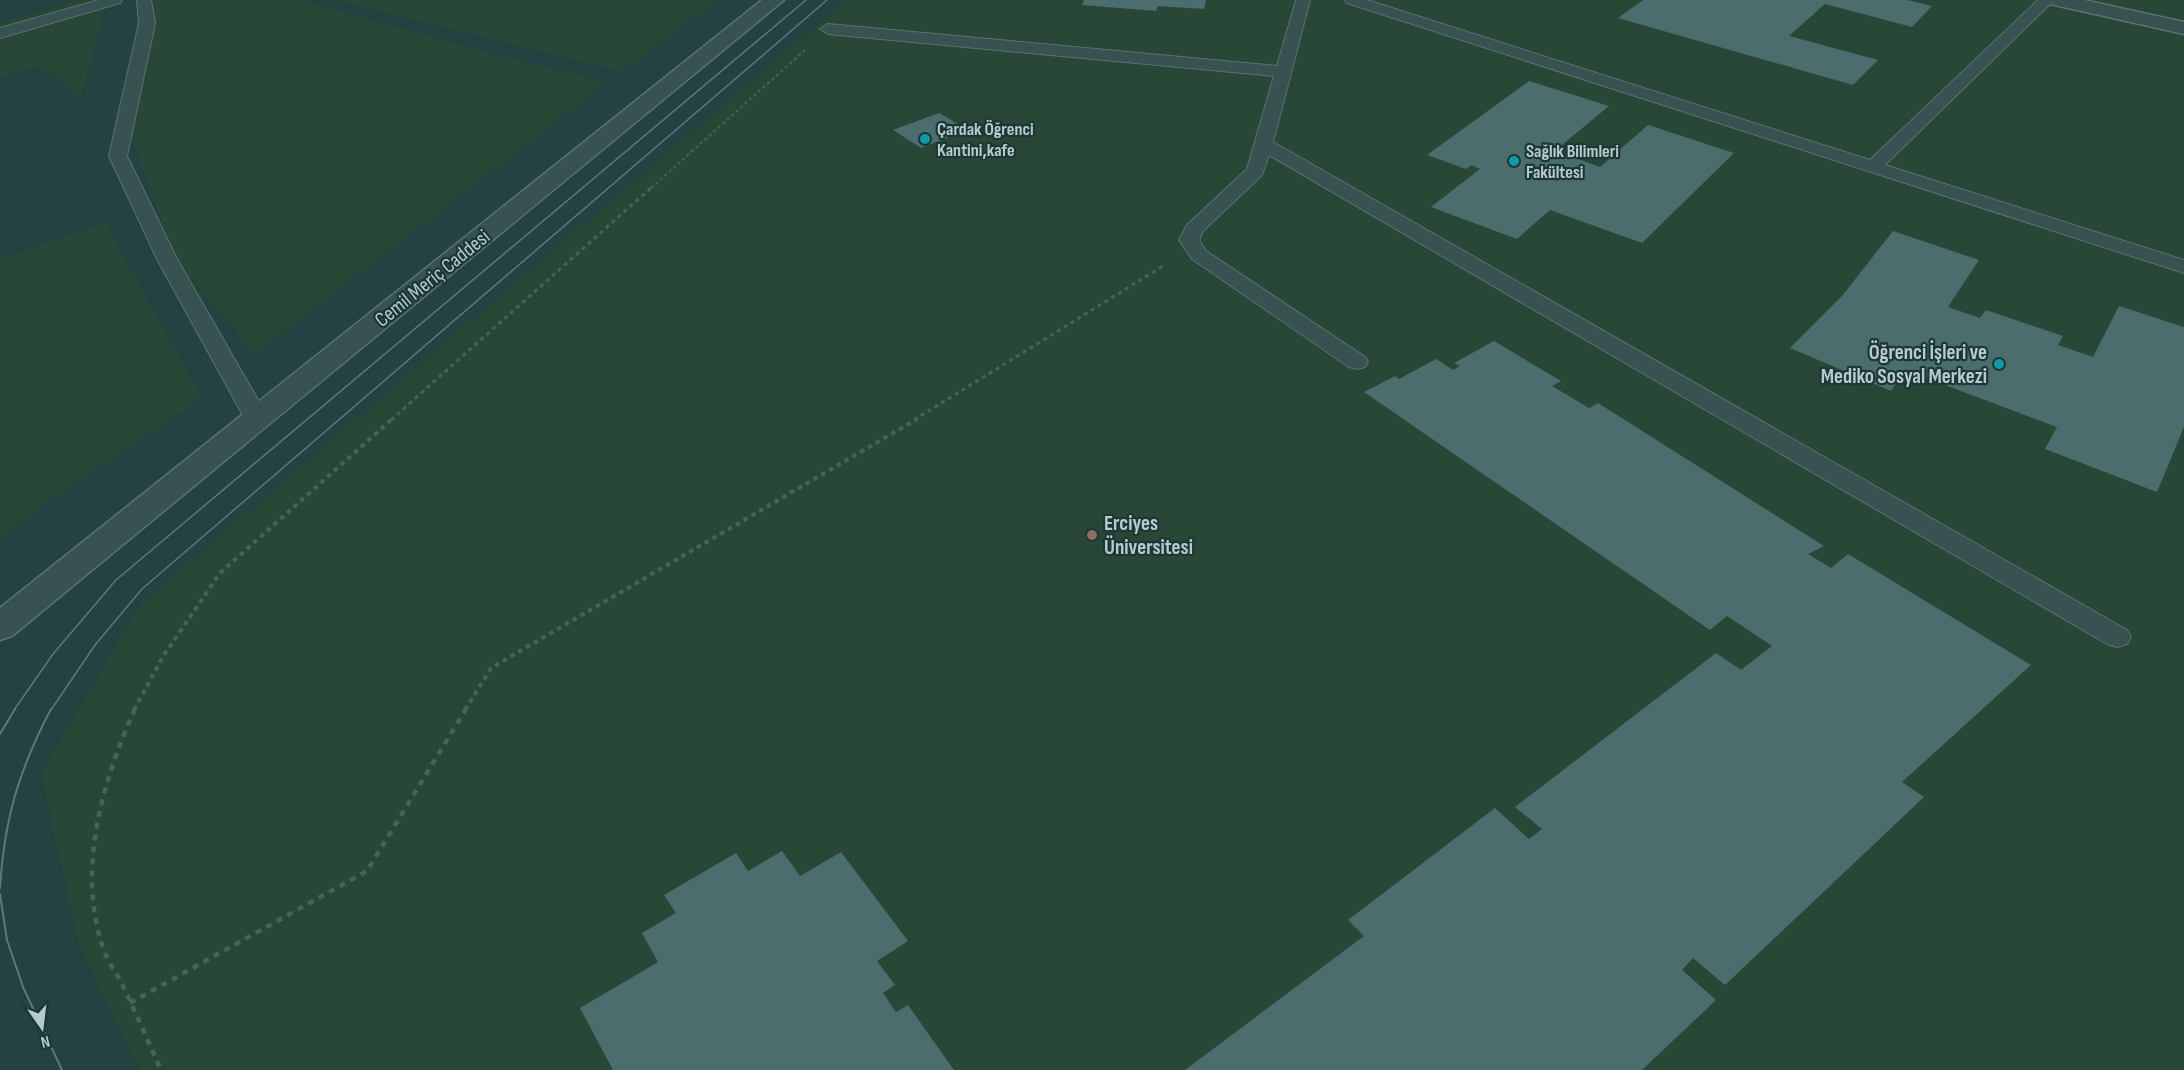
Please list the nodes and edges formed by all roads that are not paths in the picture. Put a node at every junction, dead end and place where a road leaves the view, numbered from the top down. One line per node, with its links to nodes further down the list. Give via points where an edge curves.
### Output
1 (116, 0): 12 (lane)
2 (144, 0): 18 (lane, via 147,22 118,156 167,259)
3 (774, 0): 18 (street, Cemil Meriç Caddesi)
4 (1303, 0): 13 (lane)
5 (1352, 0): 15 (lane)
6 (2047, 0): 15 (lane)
7 (2057, 0): 10 (street)
8 (2120, 0): 9 (street)
9 (2184, 15)
10 (2184, 28)
11 (828, 29): 13 (lane)
12 (0, 33)
13 (1283, 72): 14 (lane)
14 (1263, 144): 17 (lane, via 1256,171 1190,234 1192,247); 22 (lane)
15 (1873, 167): 16 (lane)
16 (2184, 267)
17 (1357, 362)
18 (257, 419): 19 (street, Cemil Meriç Caddesi)
19 (88, 555): 20 (street); 21 (street); 23 (street)
20 (0, 616)
21 (0, 627)
22 (2116, 637)
23 (0, 645)

